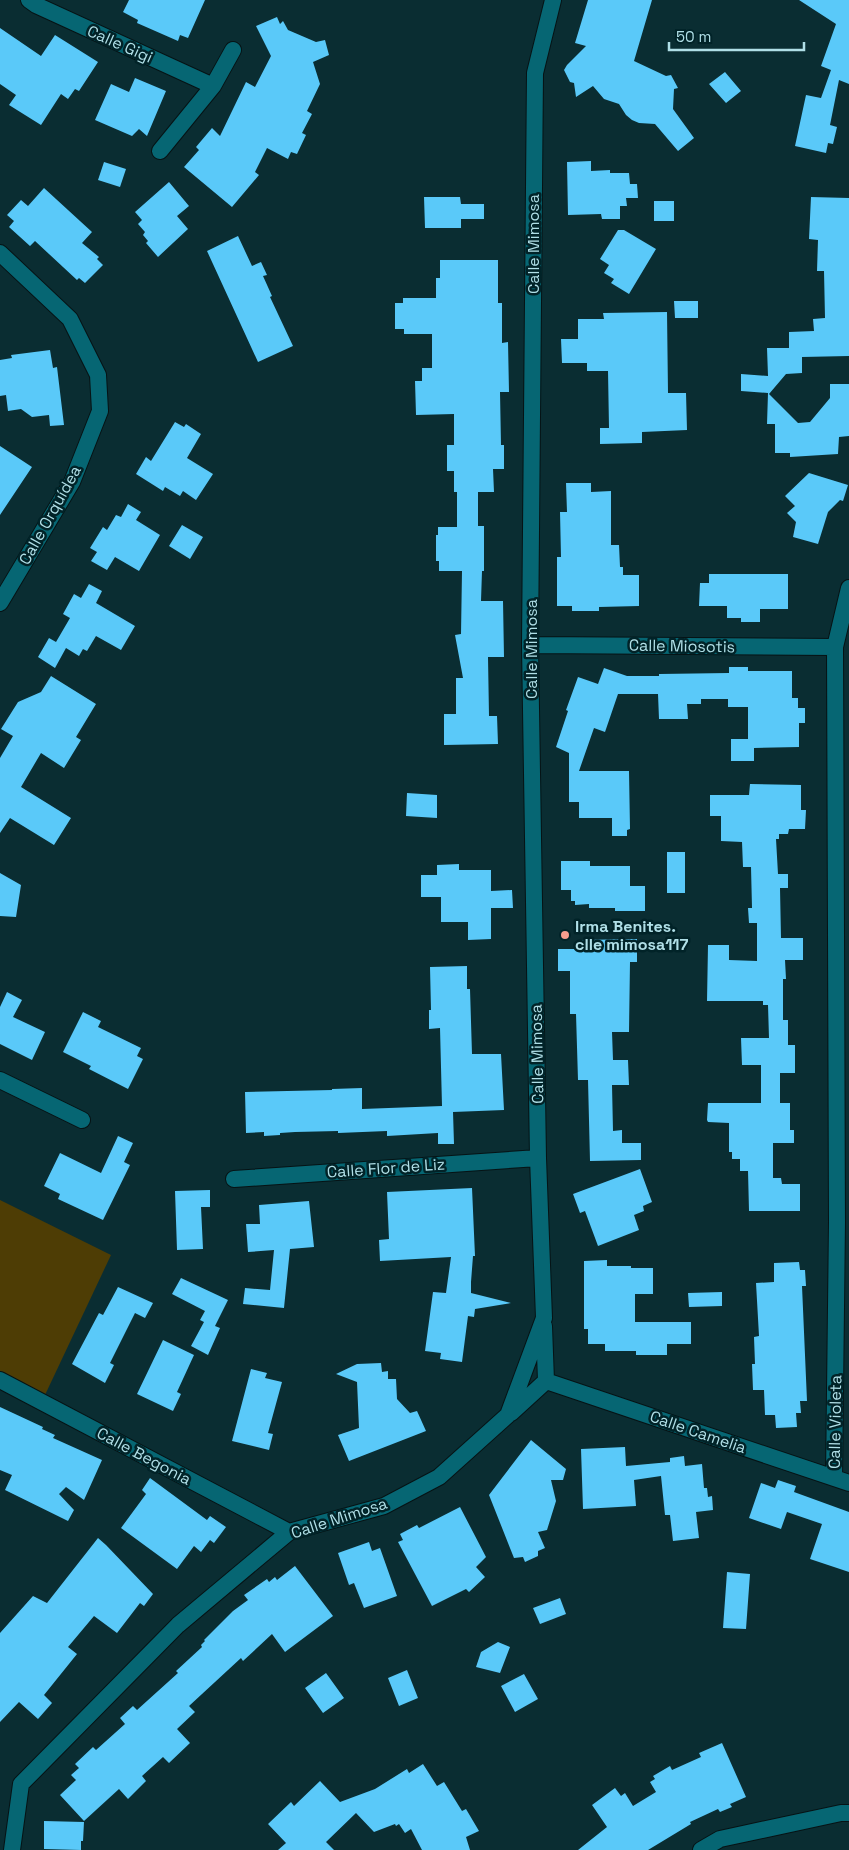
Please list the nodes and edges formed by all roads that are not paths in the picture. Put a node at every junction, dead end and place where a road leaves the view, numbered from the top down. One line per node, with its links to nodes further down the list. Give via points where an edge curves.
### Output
1 (29, 0): 4 (street, Calle Gigi)
2 (554, 0): 9 (street, Calle Mimosa, via 534,73)
3 (233, 50): 4 (street)
4 (213, 86): 5 (street)
5 (160, 151)
6 (0, 253): 8 (street, Calle Orquídea, via 70,319 98,374 100,411 72,482)
7 (849, 588): 10 (street, Calle Violeta)
8 (0, 603)
9 (530, 645): 10 (street, Calle Miosotis); 13 (street, Calle Mimosa)
10 (835, 648): 15 (street, Calle Violeta)
11 (0, 1080): 12 (street)
12 (82, 1120)
13 (538, 1158): 14 (street, Calle Flor de Liz); 16 (street, Calle Mimosa)
14 (234, 1179)
15 (843, 1222): 20 (street, Calle Violeta)
16 (544, 1318): 18 (street); 19 (street, Calle Mimosa)
17 (0, 1380): 21 (street, Calle Begonia)
18 (546, 1381): 19 (street); 20 (street, Calle Camelia)
19 (508, 1415): 21 (street, Calle Mimosa, via 439,1477 384,1506)
20 (841, 1480)
21 (289, 1532): 23 (street, Calle Mimosa, via 178,1625 21,1784)
22 (849, 1813): 24 (street, via 720,1839)
23 (12, 1850)
24 (701, 1850)

